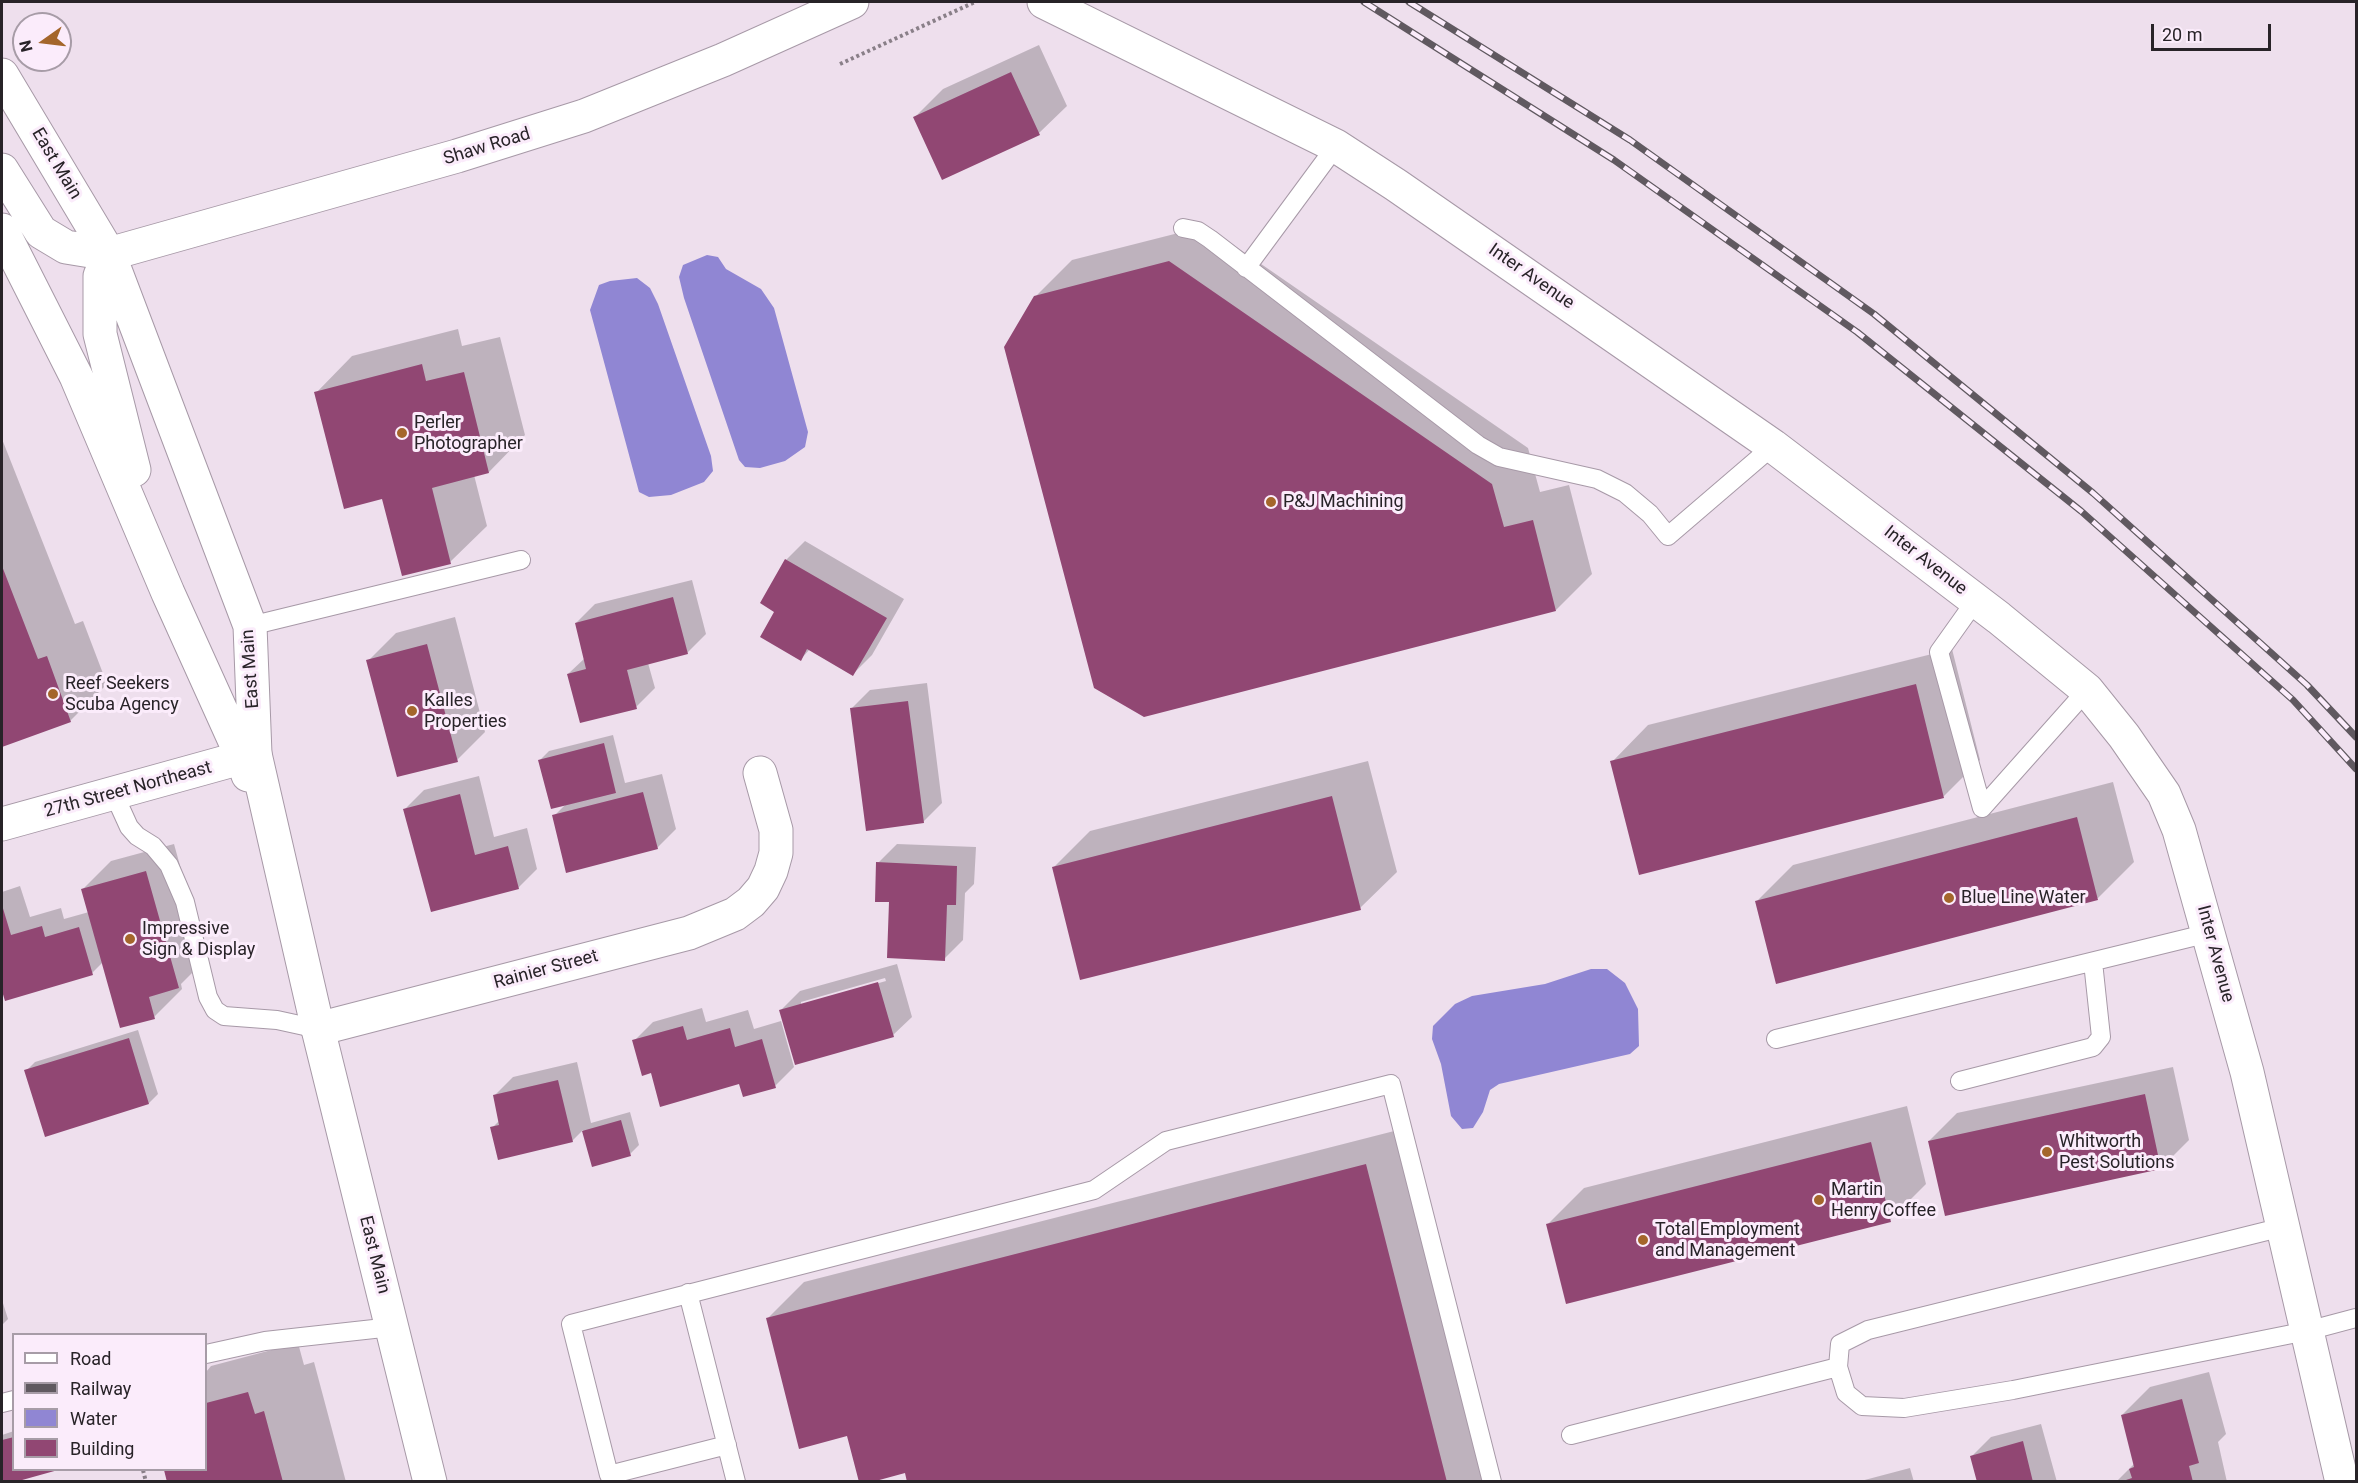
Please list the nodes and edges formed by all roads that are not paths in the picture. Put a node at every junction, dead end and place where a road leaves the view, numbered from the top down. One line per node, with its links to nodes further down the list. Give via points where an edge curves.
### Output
1 (852, 2): 8 (main road, Shaw Road, via 723,60 573,120)
2 (1044, 2): 4 (main road, Inter Avenue)
3 (2, 75): 8 (main road, East Main)
4 (1336, 146): 9 (lane); 10 (main road, Inter Avenue, via 1503,257)
5 (2, 170): 8 (main road, via 41,232 66,247)
6 (1183, 228): 9 (lane, via 1198,231)
7 (2, 230): 12 (main road, East Main, via 76,376)
8 (109, 254): 12 (main road, East Main, via 100,276 100,334); 14 (main road, East Main)
9 (1246, 268): 10 (lane, via 1478,445 1499,457 1597,478 1625,493 1668,536)
10 (1773, 446): 13 (main road, Inter Avenue)
11 (521, 560): 14 (lane)
12 (168, 593): 16 (main road, East Main)
13 (1976, 600): 15 (main road, Inter Avenue); 15 (lane, via 1939,652 1982,808)
14 (250, 627): 16 (main road, East Main)
15 (2087, 690): 20 (main road, Inter Avenue, via 2164,794 2179,830)
16 (249, 757): 18 (main road, 27th Street Northeast); 22 (main road, East Main)
17 (760, 773): 22 (main road, Rainier Street, via 776,830 776,853 763,888 735,914 689,933)
18 (114, 794): 19 (main road, 27th Street Northeast); 22 (lane, via 129,827 169,865 185,902 208,997 215,1010 224,1016 278,1020)
19 (2, 824)
20 (2209, 933): 21 (lane); 25 (main road, Inter Avenue)
21 (2093, 962): 23 (lane); 24 (lane, via 2101,1037 2093,1047)
22 (318, 1029): 28 (main road, East Main)
23 (1776, 1039)
24 (1960, 1081)
25 (2283, 1227): 29 (main road, Inter Avenue); 31 (lane, via 1868,1330 1840,1344)
26 (688, 1293): 33 (lane); 33 (lane, via 571,1324 584,1378 609,1475); 36 (lane, via 1094,1190 1166,1141 1391,1084)
27 (2356, 1318): 29 (lane)
28 (392, 1327): 30 (lane, via 265,1341); 34 (main road, East Main)
29 (2307, 1331): 31 (lane, via 1904,1408 1862,1406 1846,1393); 37 (main road, Inter Avenue)
30 (207, 1354)
31 (1838, 1367): 32 (lane)
32 (1571, 1435)
33 (727, 1445): 35 (lane)
34 (430, 1482)
35 (736, 1482)
36 (1492, 1482)
37 (2342, 1482)

